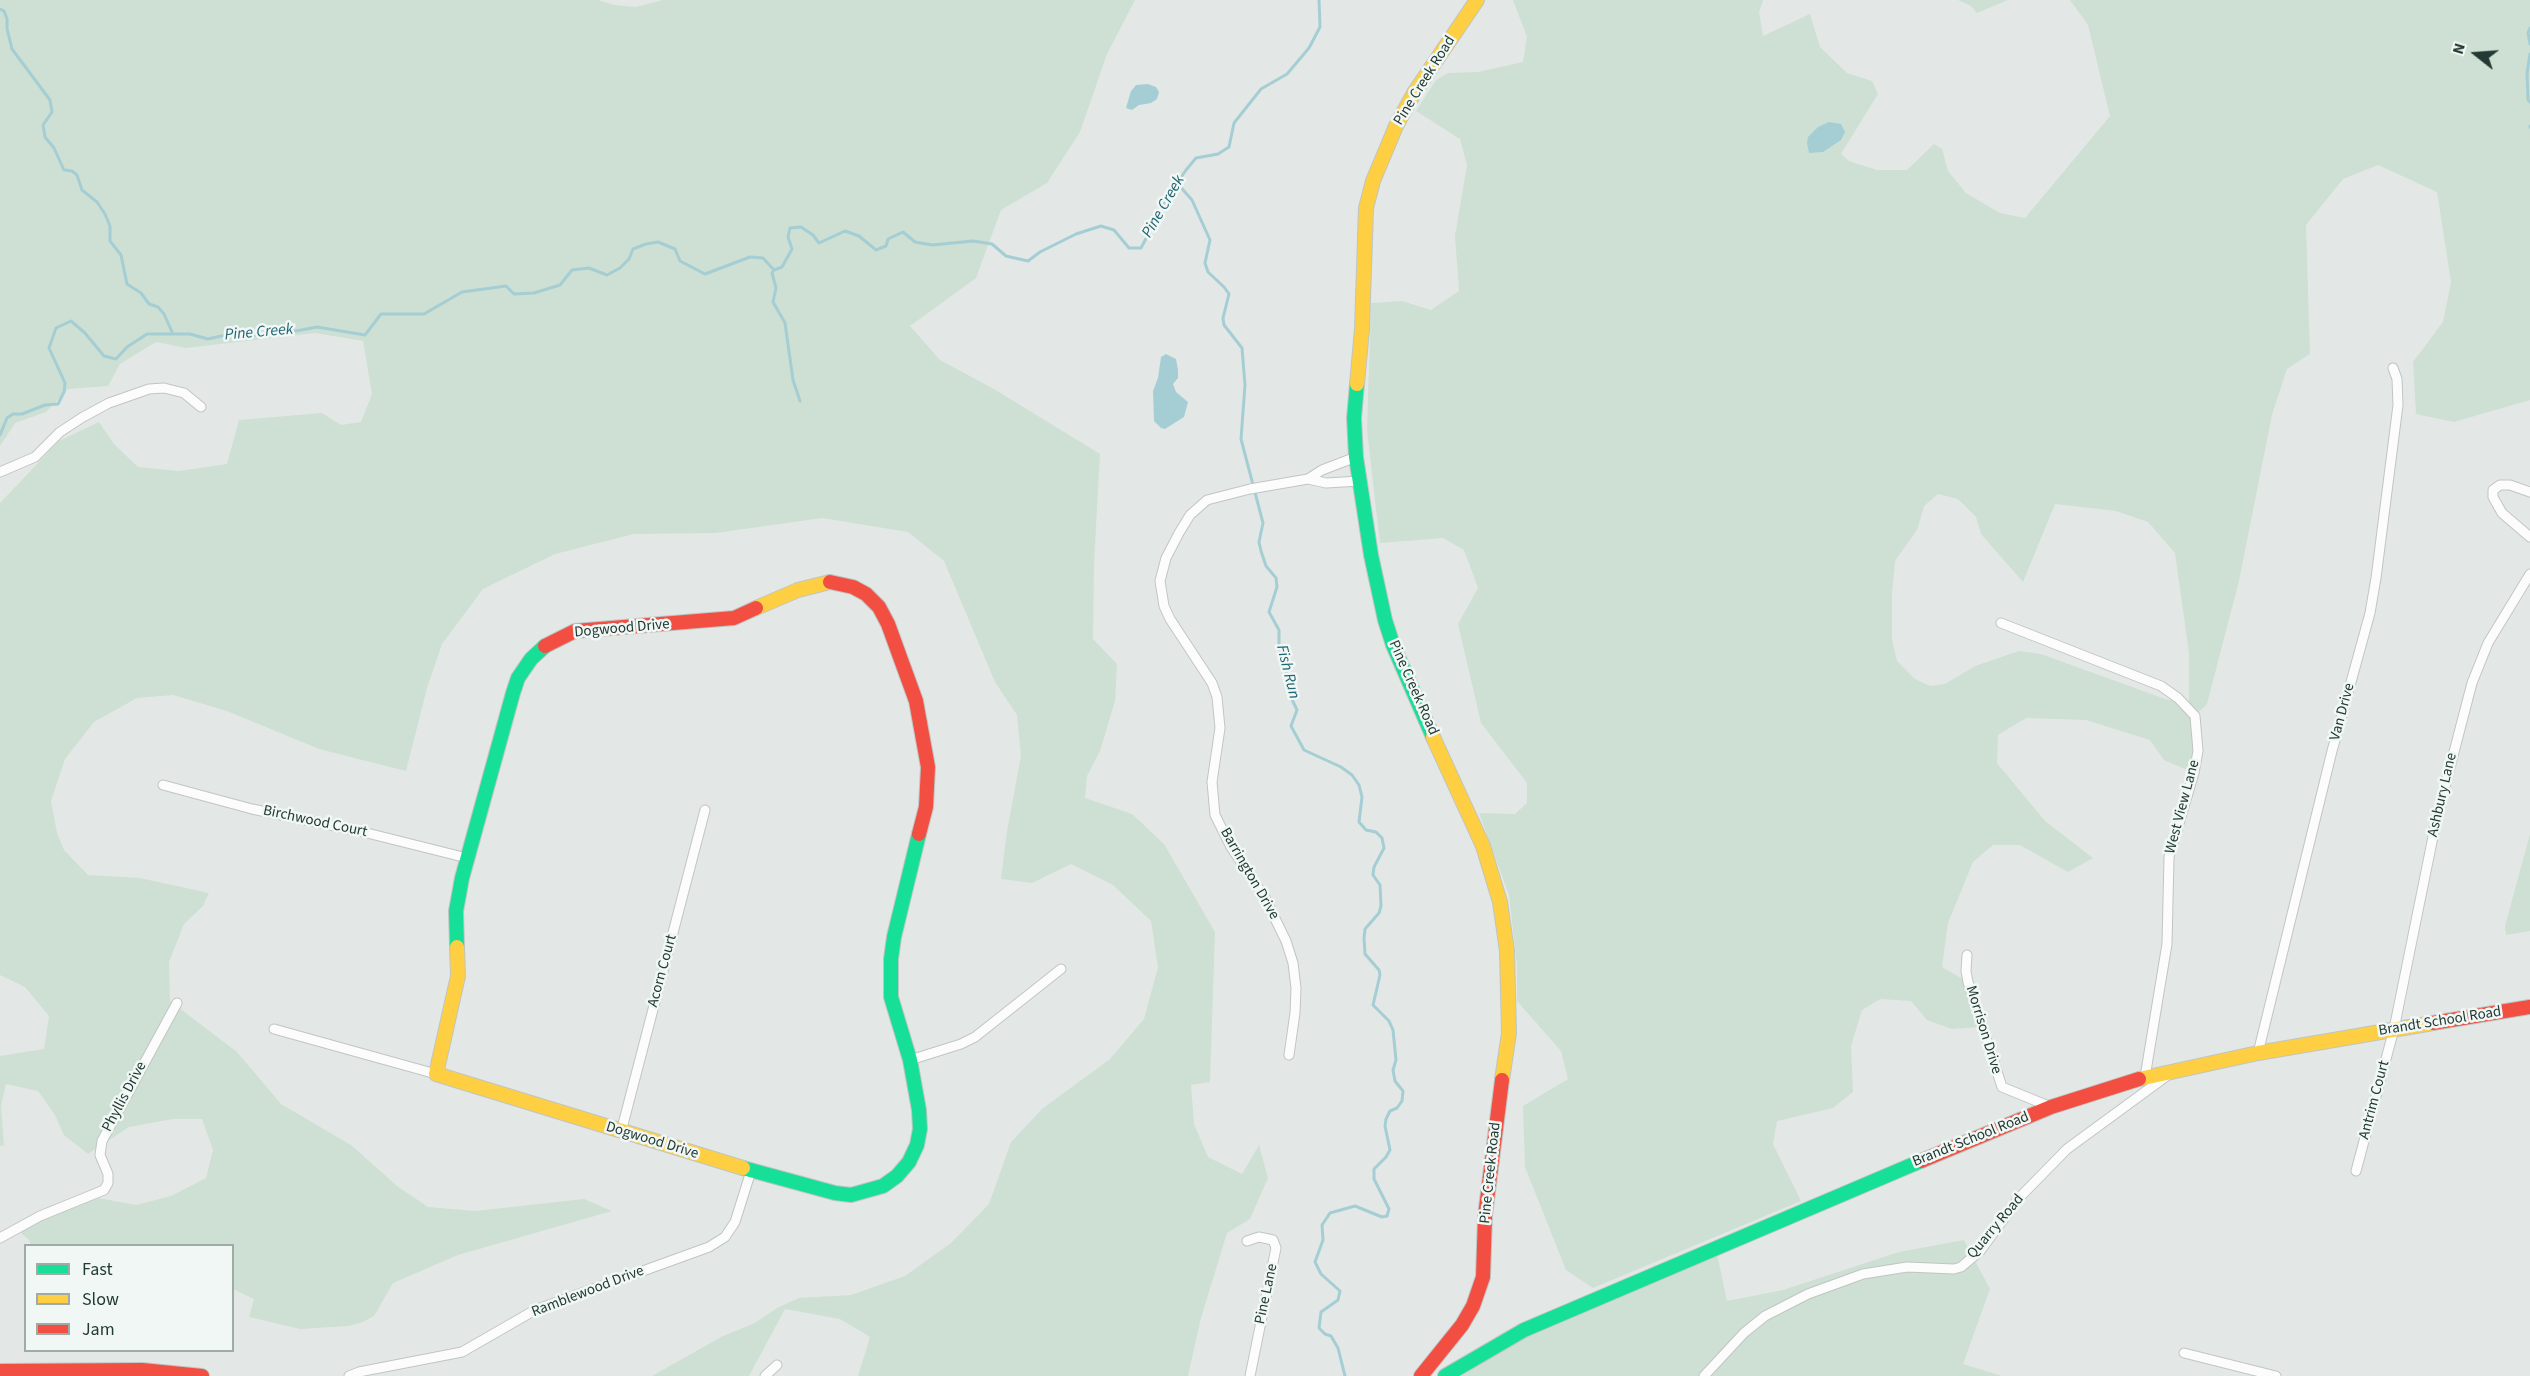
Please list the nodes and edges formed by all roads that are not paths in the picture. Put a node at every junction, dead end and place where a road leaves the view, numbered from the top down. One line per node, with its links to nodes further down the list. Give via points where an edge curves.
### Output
1 (1477, 0): 4 (street, Pine Creek Road, via 1414,93 1370,190 1353,418)
2 (2393, 368): 21 (street, Van Drive, via 2398,405 2370,614)
3 (201, 407): 5 (street, via 184,393 149,389 82,417 35,457)
4 (1356, 457): 6 (street, Barrington Drive); 7 (street, Pine Creek Road)
5 (0, 472)
6 (1308, 479): 7 (street, Barrington Drive, via 1326,483); 22 (street, Barrington Drive, via 1208,500 1190,515 1179,533 1160,581 1170,619 1217,697 1220,728 1212,782 1215,815 1265,898 1293,963 1296,1013)
7 (1360, 481): 40 (street, Pine Creek Road, via 1373,566 1393,645 1483,846 1500,902 1507,951 1509,1033 1485,1216 1483,1277 1462,1325)
8 (2530, 492): 9 (street, via 2510,484 2493,490 2502,513)
9 (2530, 537)
10 (2530, 574): 20 (street, Ashbury Lane, via 2488,643 2472,683 2437,817)
11 (2001, 623): 26 (street, West View Lane, via 2161,686 2195,716 2198,751 2169,857 2167,944)
12 (163, 785): 14 (street, Birchwood Court)
13 (705, 810): 28 (street, Acorn Court)
14 (467, 858): 23 (street, Dogwood Drive, via 513,693 524,667 549,642 575,631 734,618 819,584 854,587 879,608 888,624 916,701 928,767 923,829 891,959 891,997); 25 (street, Dogwood Drive, via 456,911 458,976)
15 (1967, 955): 27 (street, Morrison Drive, via 1966,971 1973,999 2002,1087)
16 (1061, 969): 23 (street, via 975,1037)
17 (177, 1003): 31 (street, Phyllis Drive, via 102,1141 100,1155 108,1174 104,1190 40,1216)
18 (2530, 1007): 20 (street, Brandt School Road)
19 (274, 1029): 25 (street)
20 (2394, 1029): 21 (street, Brandt School Road); 30 (street, Antrim Court)
21 (2258, 1053): 24 (street, Brandt School Road)
22 (1289, 1055)
23 (910, 1060): 29 (street, Dogwood Drive, via 919,1110 917,1145 909,1162 883,1186 851,1195)
24 (2173, 1071): 26 (street, Brandt School Road); 42 (street, Quarry Road, via 2067,1149 2019,1198 1980,1251 1961,1267 1907,1267 1863,1274 1808,1294 1765,1316 1743,1333)
25 (436, 1074): 28 (street, Dogwood Drive)
26 (2145, 1077): 27 (street, Brandt School Road)
27 (2051, 1107): 41 (street, Brandt School Road, via 1524,1330)
28 (621, 1132): 29 (street, Dogwood Drive)
29 (751, 1171): 37 (street, Ramblewood Drive, via 735,1222 725,1237 709,1247 535,1310 462,1352)
30 (2356, 1171)
31 (0, 1238)
32 (1247, 1241): 39 (street, Pine Lane, via 1273,1240 1276,1248)
33 (2184, 1353): 43 (street)
34 (777, 1365): 38 (street)
35 (0, 1371): 36 (street, via 142,1370)
36 (202, 1376)
37 (349, 1376)
38 (765, 1376)
39 (1250, 1376)
40 (1421, 1376)
41 (1445, 1376)
42 (1704, 1376)
43 (2276, 1376)

